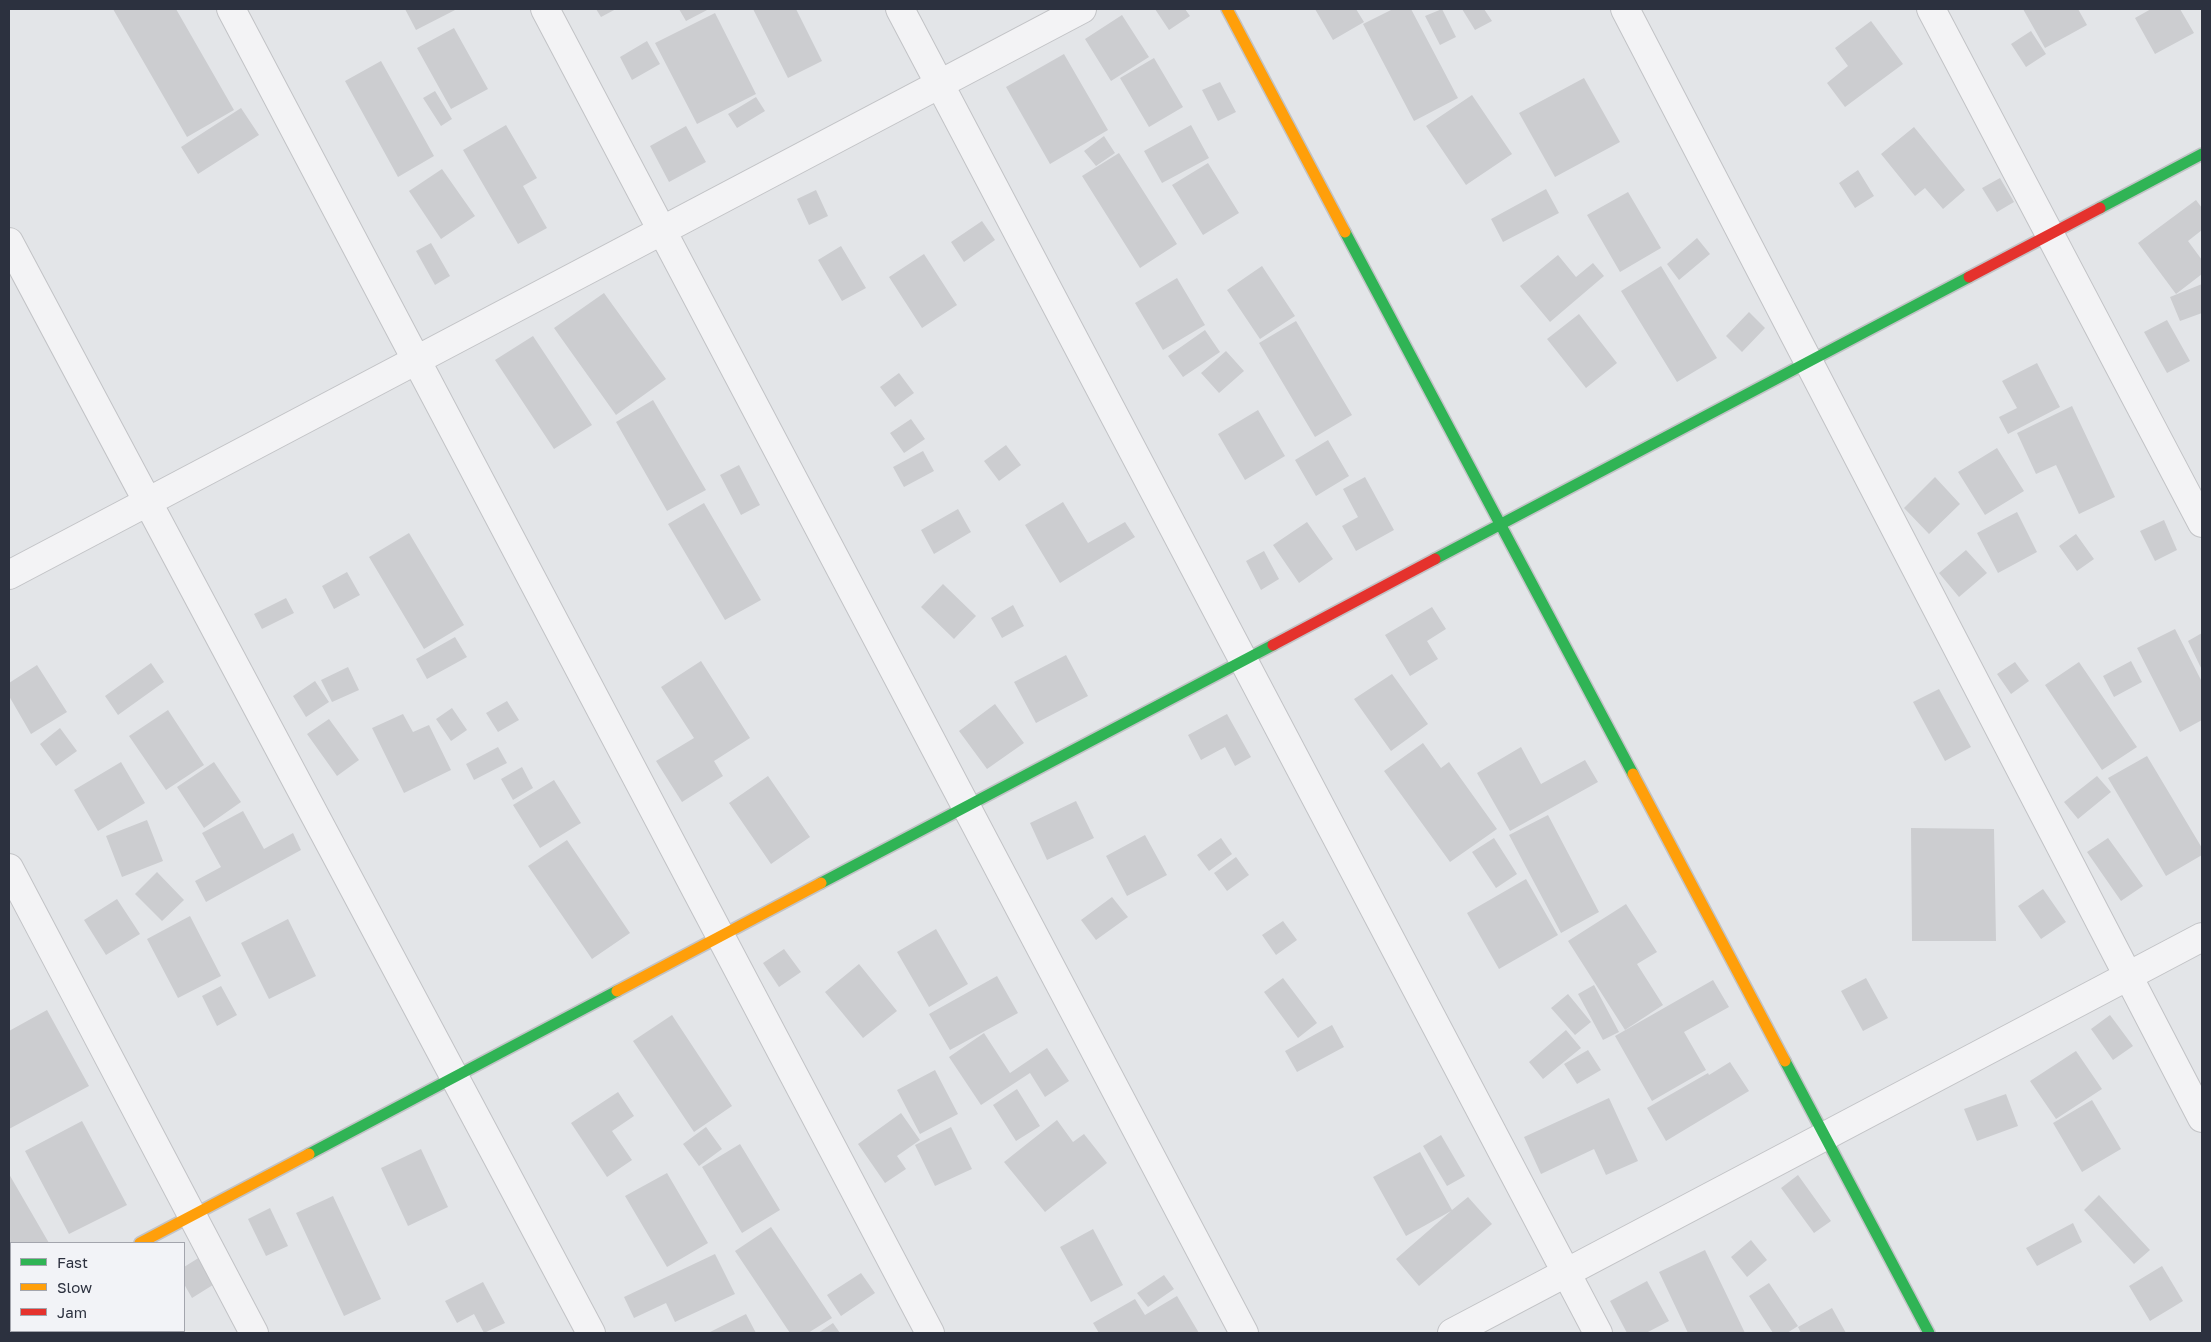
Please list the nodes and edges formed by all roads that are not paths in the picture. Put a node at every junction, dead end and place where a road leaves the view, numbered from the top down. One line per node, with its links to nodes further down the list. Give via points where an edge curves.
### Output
1 (231, 9): 13 (street)
2 (545, 9): 10 (street)
3 (900, 9): 8 (street)
4 (1082, 9): 8 (street)
5 (1227, 9): 16 (street)
6 (1626, 9): 14 (street)
7 (1931, 9): 11 (street)
8 (940, 84): 10 (street); 19 (street)
9 (2202, 154): 11 (street)
10 (662, 230): 13 (street); 20 (street)
11 (2050, 234): 14 (street); 17 (street)
12 (9, 242): 15 (street)
13 (416, 360): 15 (street); 22 (street)
14 (1809, 362): 16 (street); 24 (street)
15 (147, 502): 18 (street); 25 (street)
16 (1501, 524): 19 (street); 27 (street)
17 (2202, 524)
18 (9, 575)
19 (1243, 660): 20 (street); 30 (street)
20 (966, 807): 22 (street); 34 (street)
21 (9, 868): 28 (street)
22 (721, 936): 25 (street); 33 (street)
23 (2202, 937): 24 (street)
24 (2128, 976): 26 (street); 27 (street)
25 (454, 1078): 28 (street); 32 (street)
26 (2202, 1118)
27 (1824, 1136): 30 (street); 37 (street)
28 (192, 1216): 29 (street); 31 (street)
29 (142, 1242)
30 (1566, 1273): 35 (street); 36 (street)
31 (254, 1333)
32 (591, 1333)
33 (930, 1333)
34 (1244, 1333)
35 (1452, 1333)
36 (1598, 1333)
37 (1929, 1333)

